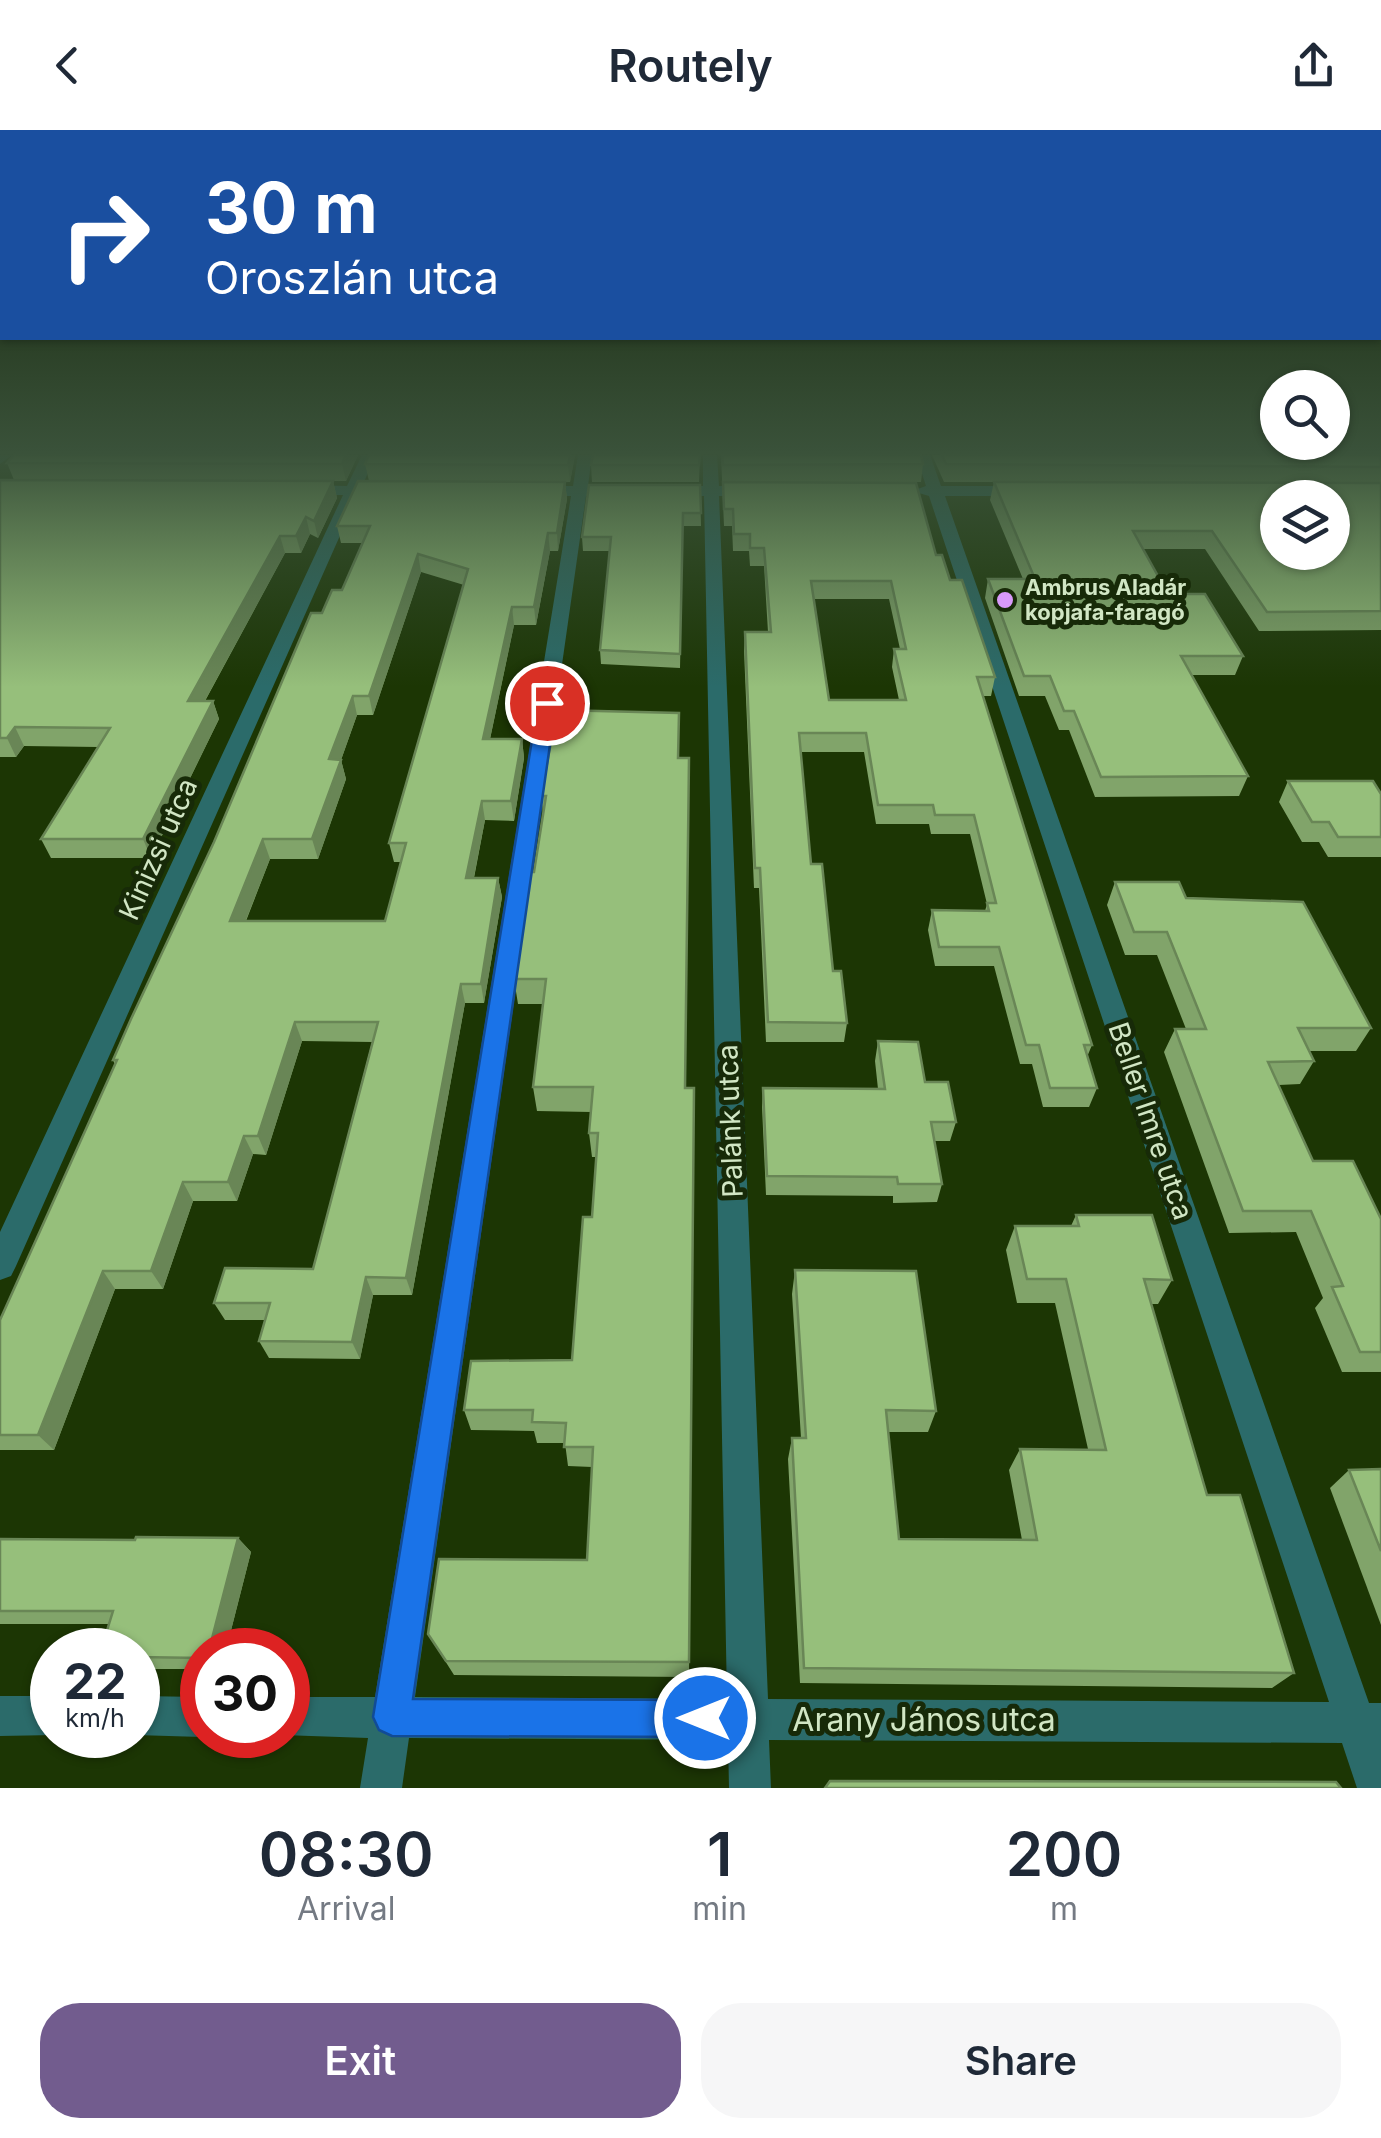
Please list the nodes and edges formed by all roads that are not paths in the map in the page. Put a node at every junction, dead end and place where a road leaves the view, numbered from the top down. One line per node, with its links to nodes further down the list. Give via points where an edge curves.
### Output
1 (333, 532): 5 (street, Kinizsi utca)
2 (574, 532): 9 (street)
3 (712, 532): 10 (street, Palánk utca)
4 (951, 532): 11 (street, Beller Imre utca)
5 (0, 1266)
6 (0, 1716): 7 (street)
7 (30, 1716)
8 (310, 1717): 9 (street, Arany János utca)
9 (392, 1717): 10 (street, Arany János utca); 12 (street)
10 (748, 1719): 11 (street, Arany János utca); 13 (street, Palánk utca)
11 (1368, 1723): 14 (street, Beller Imre utca)
12 (381, 1788)
13 (750, 1788)
14 (1378, 1788)

